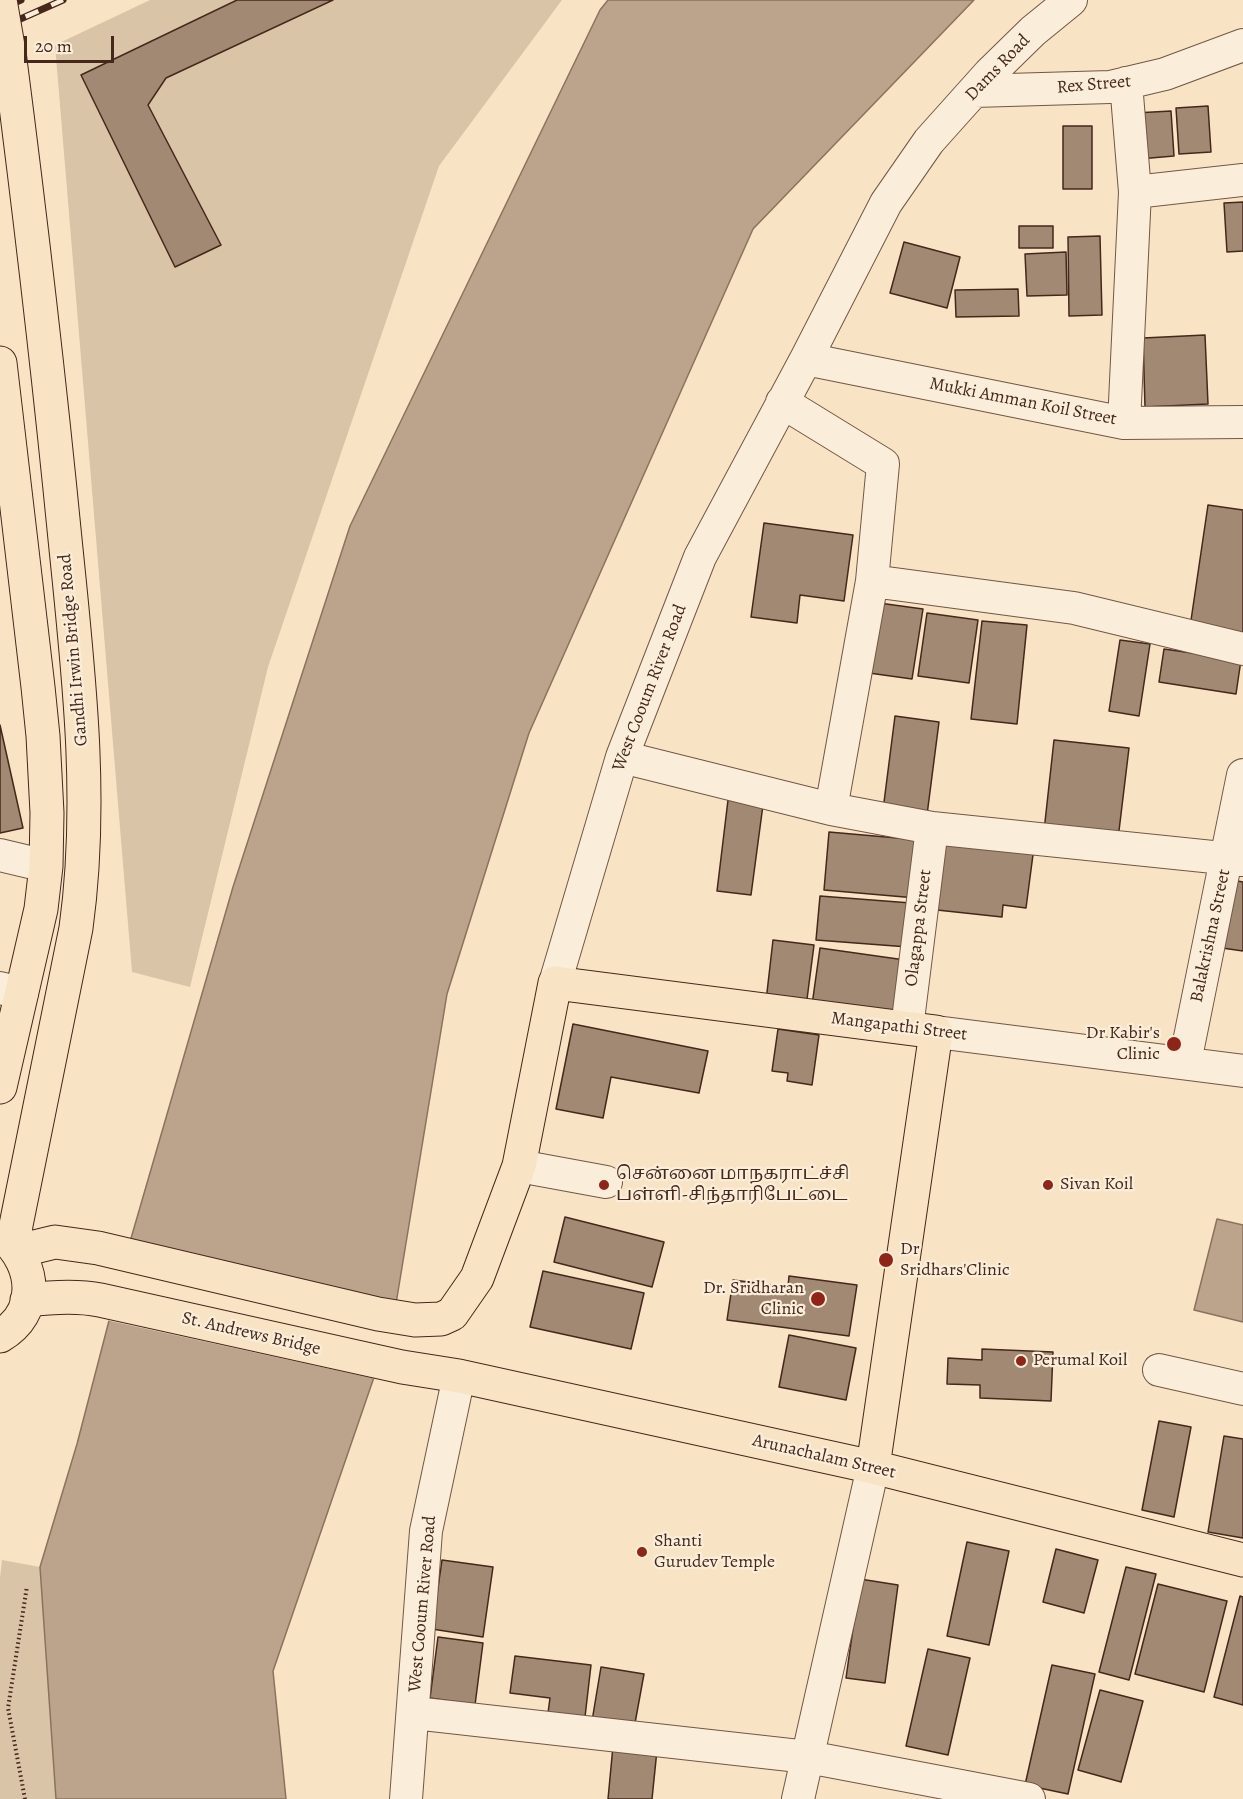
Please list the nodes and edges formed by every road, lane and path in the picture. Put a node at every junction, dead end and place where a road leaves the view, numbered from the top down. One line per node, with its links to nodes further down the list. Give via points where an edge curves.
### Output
1 (0, 0): 7 (main road, Gandhi Irwin Bridge Road, bridge, via 9,52)
2 (1071, 0): 5 (street, Dams Road, via 1001,61)
3 (1243, 45): 4 (street, Rex Street, via 1166,74)
4 (1126, 83): 5 (street, Rex Street, via 1110,87); 9 (street)
5 (974, 91): 6 (street, Dams Road)
6 (929, 141): 10 (street, West Cooum River Road, via 886,203)
7 (11, 169): 32 (main road, Gandhi Irwin Bridge Road, via 35,262 80,697 84,833 76,928)
8 (1243, 180): 9 (street)
9 (1135, 192): 14 (street)
10 (806, 359): 12 (street, West Cooum River Road); 14 (street, Mukki Amman Koil Street)
11 (0, 363): 23 (main road, via 43,736)
12 (782, 402): 15 (street, via 883,464); 17 (street, West Cooum River Road, via 700,557)
13 (1243, 422): 14 (street, Mukki Amman Koil Street)
14 (1124, 423)
15 (873, 580): 16 (street, via 1074,608); 19 (street)
16 (1243, 649)
17 (622, 757): 19 (street); 24 (street, West Cooum River Road)
18 (1243, 775): 22 (street, Balakrishna Street)
19 (831, 809): 20 (street)
20 (932, 828): 22 (street); 26 (street, Olagappa Street)
21 (0, 855): 23 (street)
22 (1235, 859): 27 (street, Balakrishna Street)
23 (46, 866): 25 (main road, via 40,909)
24 (555, 983): 26 (main road, Mangapathi Street); 30 (main road, West Cooum River Road)
25 (11, 990): 29 (main road)
26 (922, 1030): 27 (street, Mangapathi Street); 41 (main road)
27 (1185, 1062): 28 (street, Mangapathi Street)
28 (1243, 1071)
29 (0, 1087)
30 (519, 1166): 31 (street); 33 (main road, West Cooum River Road, via 477,1278 452,1314 441,1319 415,1320 378,1314 98,1248)
31 (606, 1182)
32 (21, 1201): 33 (main road, via 34,1226); 34 (main road, Gandhi Irwin Bridge Road)
33 (55, 1242): 34 (main road)
34 (11, 1244): 35 (main road, via 25,1262)
35 (27, 1300): 36 (main road, via 20,1318); 37 (main road, St. Andrews Bridge, via 100,1300)
36 (2, 1340)
37 (402, 1368): 39 (main road, Arunachalam Street)
38 (1160, 1370): 40 (street)
39 (459, 1376): 41 (main road, Arunachalam Street); 44 (street, West Cooum River Road, via 426,1531)
40 (1243, 1389)
41 (873, 1467): 42 (main road, Arunachalam Street); 45 (street)
42 (1243, 1560)
43 (27, 1586): 46 (path, via 8,1708)
44 (414, 1713): 45 (street); 47 (street, West Cooum River Road)
45 (808, 1757): 48 (street); 49 (street)
46 (26, 1799)
47 (406, 1799)
48 (798, 1799)
49 (1029, 1799)

